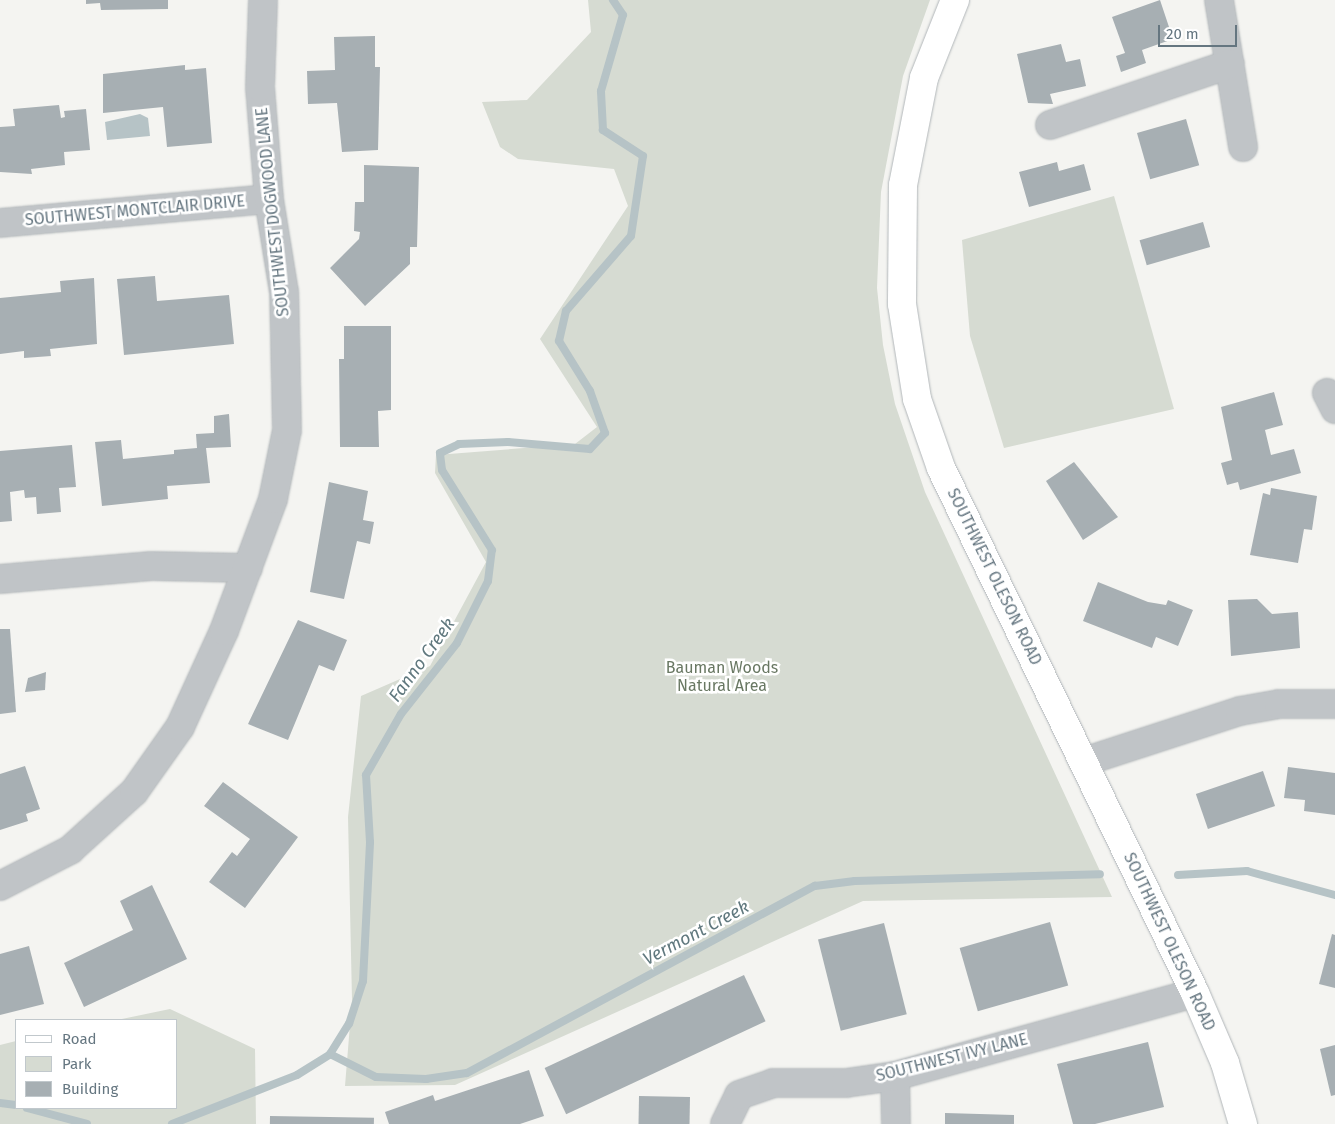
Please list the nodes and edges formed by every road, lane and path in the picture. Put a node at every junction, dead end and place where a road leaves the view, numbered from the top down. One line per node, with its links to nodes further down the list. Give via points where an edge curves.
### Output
1 (263, 0): 7 (street, SOUTHWEST DOGWOOD LANE, via 260,87)
2 (955, 0): 12 (main road, SOUTHWEST OLESON ROAD, via 924,78 908,144 901,262 908,358 941,468)
3 (1219, 0): 4 (street)
4 (1230, 64): 5 (street); 6 (street)
5 (1050, 125)
6 (1243, 147)
7 (269, 198): 8 (street, SOUTHWEST MONTCLAIR DRIVE); 9 (street, SOUTHWEST DOGWOOD LANE, via 284,292 287,430 273,499)
8 (0, 223)
9 (248, 568): 10 (street, via 151,566); 13 (street, SOUTHWEST DOGWOOD LANE, via 180,727 134,792 70,850)
10 (0, 579)
11 (1333, 696): 12 (street, via 1240,711)
12 (1084, 762): 14 (main road, SOUTHWEST OLESON ROAD)
13 (0, 886)
14 (1195, 993): 15 (street, SOUTHWEST IVY LANE); 18 (main road, SOUTHWEST OLESON ROAD, via 1225,1063)
15 (895, 1076): 16 (street, SOUTHWEST IVY LANE, via 846,1083 773,1083 739,1095); 17 (street)
16 (725, 1124)
17 (896, 1124)
18 (1243, 1124)

